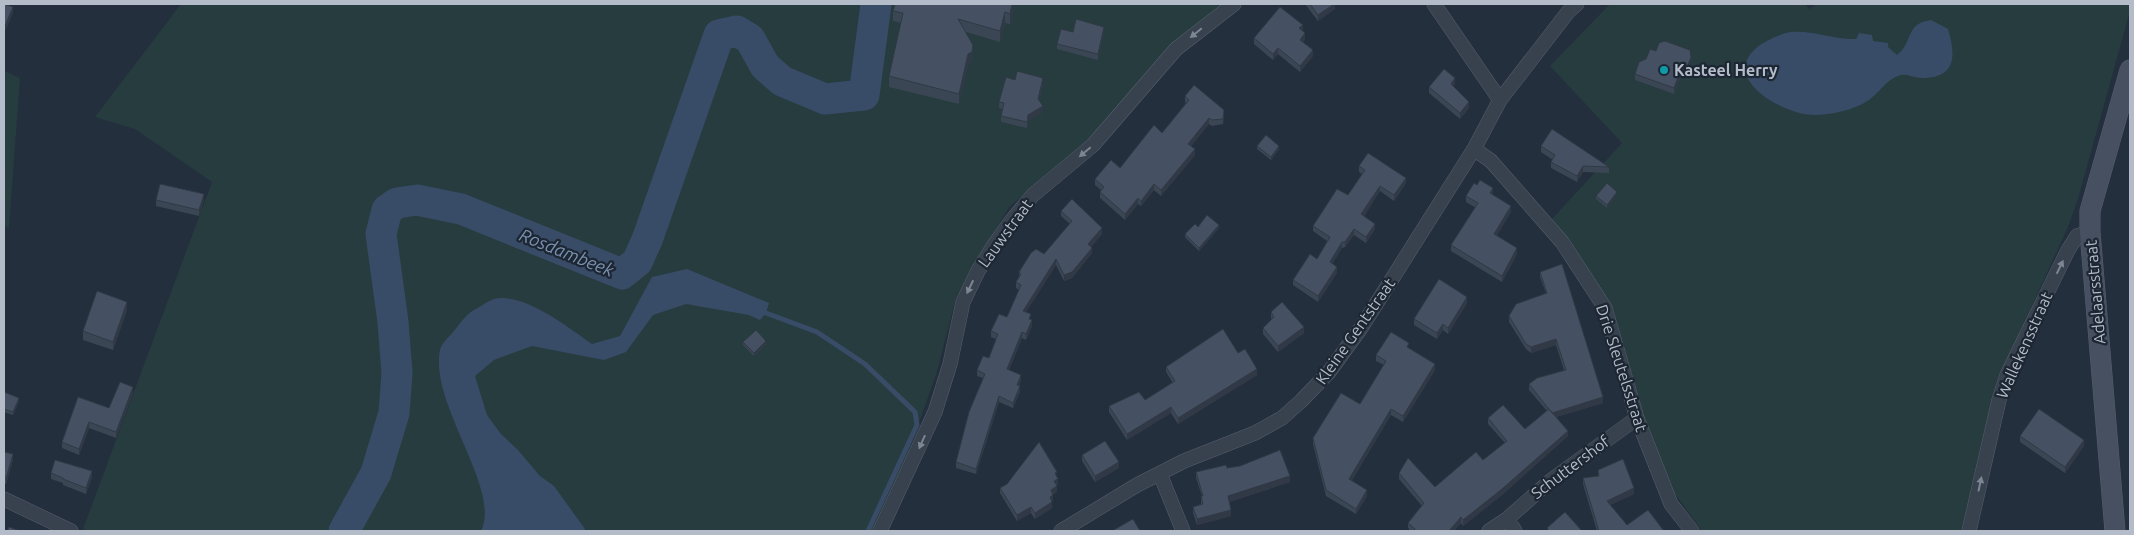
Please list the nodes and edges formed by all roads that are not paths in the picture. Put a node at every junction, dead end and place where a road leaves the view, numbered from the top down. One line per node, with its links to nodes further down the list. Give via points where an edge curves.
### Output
1 (1234, 4): 14 (street, Lauwstraat, one-way to 14, via 1176,49 1093,145 1033,195 994,245 963,302 950,364 935,412)
2 (1434, 4): 5 (street)
3 (1577, 4): 5 (street, Kleine Gentstraat)
4 (2130, 70): 7 (street, Adelaarsstraat, via 2090,211)
5 (1500, 100): 6 (street, Kleine Gentstraat)
6 (1474, 150): 8 (street, Drie Sleutelsstraat, via 1490,161 1562,242 1605,308); 9 (street, Kleine Gentstraat, via 1361,328 1330,372 1302,401 1275,422)
7 (2090, 232): 12 (street, Adelaarsstraat); 20 (street, Wallekensstraat, one-way to 7, via 2007,375 2068,250 2077,236)
8 (1637, 418): 11 (street, Schuttershof, via 1550,481); 19 (street, Drie Sleutelsstraat, via 1672,504)
9 (1160, 474): 15 (street, Kleine Gentstraat); 16 (street)
10 (4, 499): 13 (street)
11 (1506, 519): 17 (street, Schuttershof); 18 (street)
12 (2112, 527)
13 (72, 531)
14 (880, 531)
15 (1061, 531)
16 (1183, 531)
17 (1489, 531)
18 (1515, 531)
19 (1692, 531)
20 (1969, 531)

